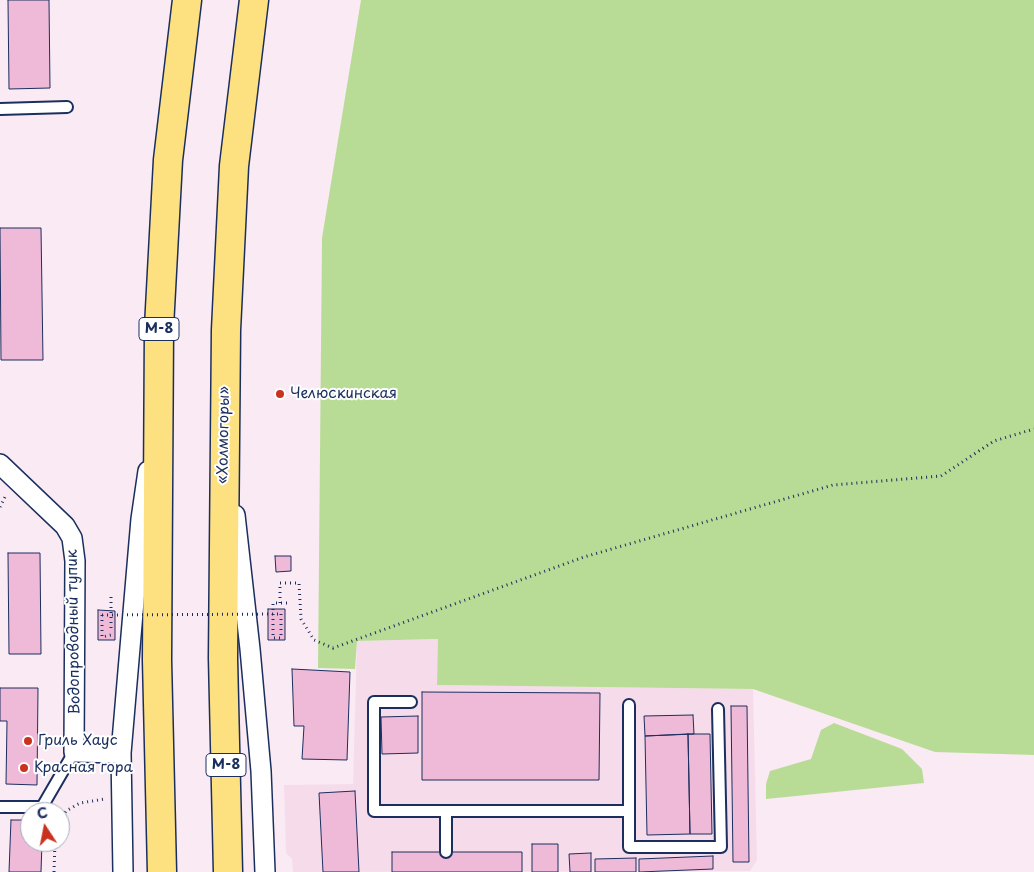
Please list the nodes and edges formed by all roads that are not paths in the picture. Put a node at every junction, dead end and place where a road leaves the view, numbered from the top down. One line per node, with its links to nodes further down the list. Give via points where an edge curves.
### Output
1 (187, 0): 5 (highway, М-8, via 168,160 159,327)
2 (254, 0): 6 (highway, «Холмогоры» / М-8, via 234,166)
3 (67, 107): 4 (lane)
4 (0, 109)
5 (159, 398): 12 (street, via 141,519); 18 (highway, М-8, via 157,660)
6 (224, 417): 19 (highway, «Холмогоры» / М-8, via 223,658); 20 (street, via 251,659 261,771)
7 (0, 464): 11 (street, Водопроводный тупик, via 64,526 72,538 75,561)
8 (411, 702): 14 (lane, via 374,702 374,811)
9 (629, 705): 15 (lane)
10 (718, 710): 15 (lane, via 721,847 629,847)
11 (74, 752): 12 (street); 13 (lane, via 42,807)
12 (121, 753): 17 (street)
13 (0, 807)
14 (446, 811): 15 (lane); 16 (lane)
15 (629, 811)
16 (446, 852)
17 (123, 872)
18 (162, 872)
19 (228, 872)
20 (265, 872)

